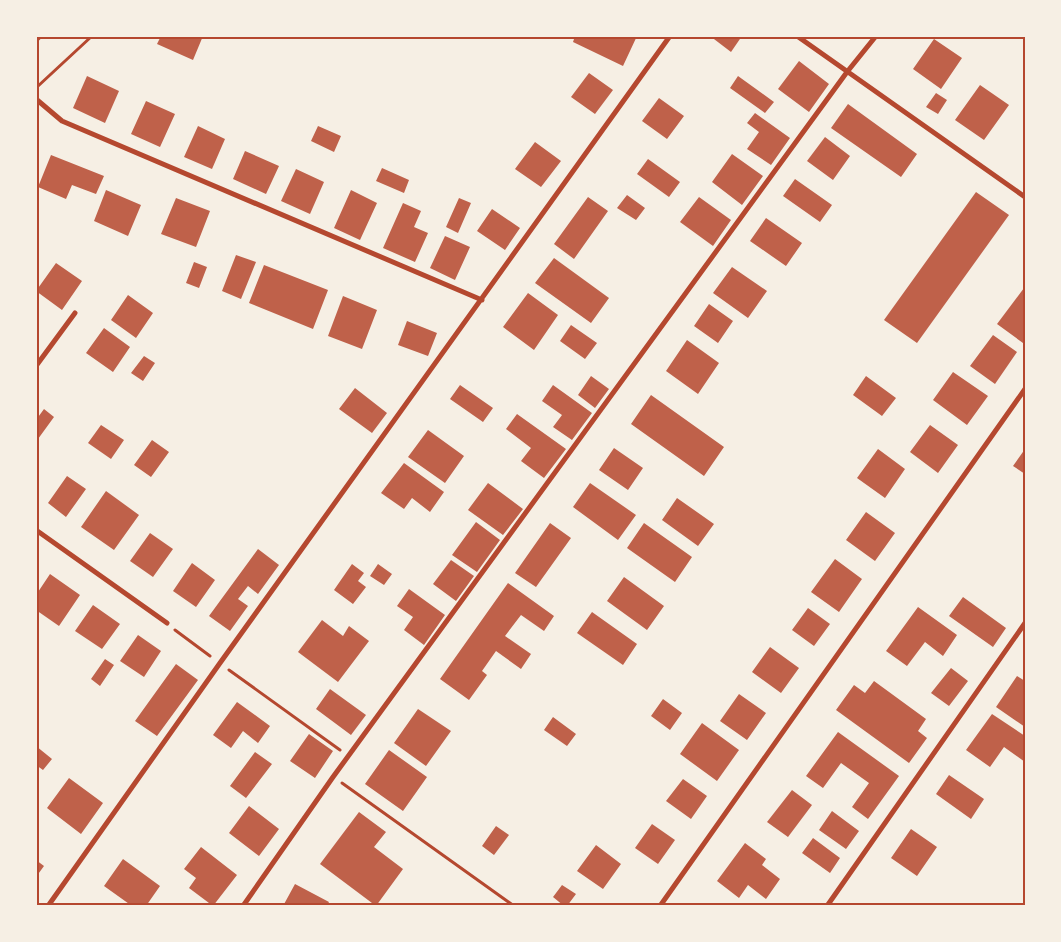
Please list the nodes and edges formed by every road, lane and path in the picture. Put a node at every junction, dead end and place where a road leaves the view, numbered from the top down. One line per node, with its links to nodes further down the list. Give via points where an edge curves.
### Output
1 (40, 36): 6 (street)
2 (92, 36): 8 (path)
3 (670, 36): 11 (street)
4 (797, 36): 7 (street)
5 (876, 36): 7 (street)
6 (36, 40)
7 (847, 72): 10 (street); 19 (street)
8 (36, 87)
9 (36, 99): 11 (street, via 62,121)
10 (1025, 197)
11 (482, 300): 18 (street)
12 (75, 313): 13 (street)
13 (36, 366)
14 (1025, 390): 24 (street)
15 (36, 530): 16 (street)
16 (166, 623): 18 (path)
17 (1025, 623): 25 (street)
18 (220, 663): 19 (path); 21 (street)
19 (349, 756): 20 (street)
20 (333, 777): 22 (street); 23 (path)
21 (48, 906)
22 (243, 906)
23 (514, 906)
24 (660, 906)
25 (827, 906)

